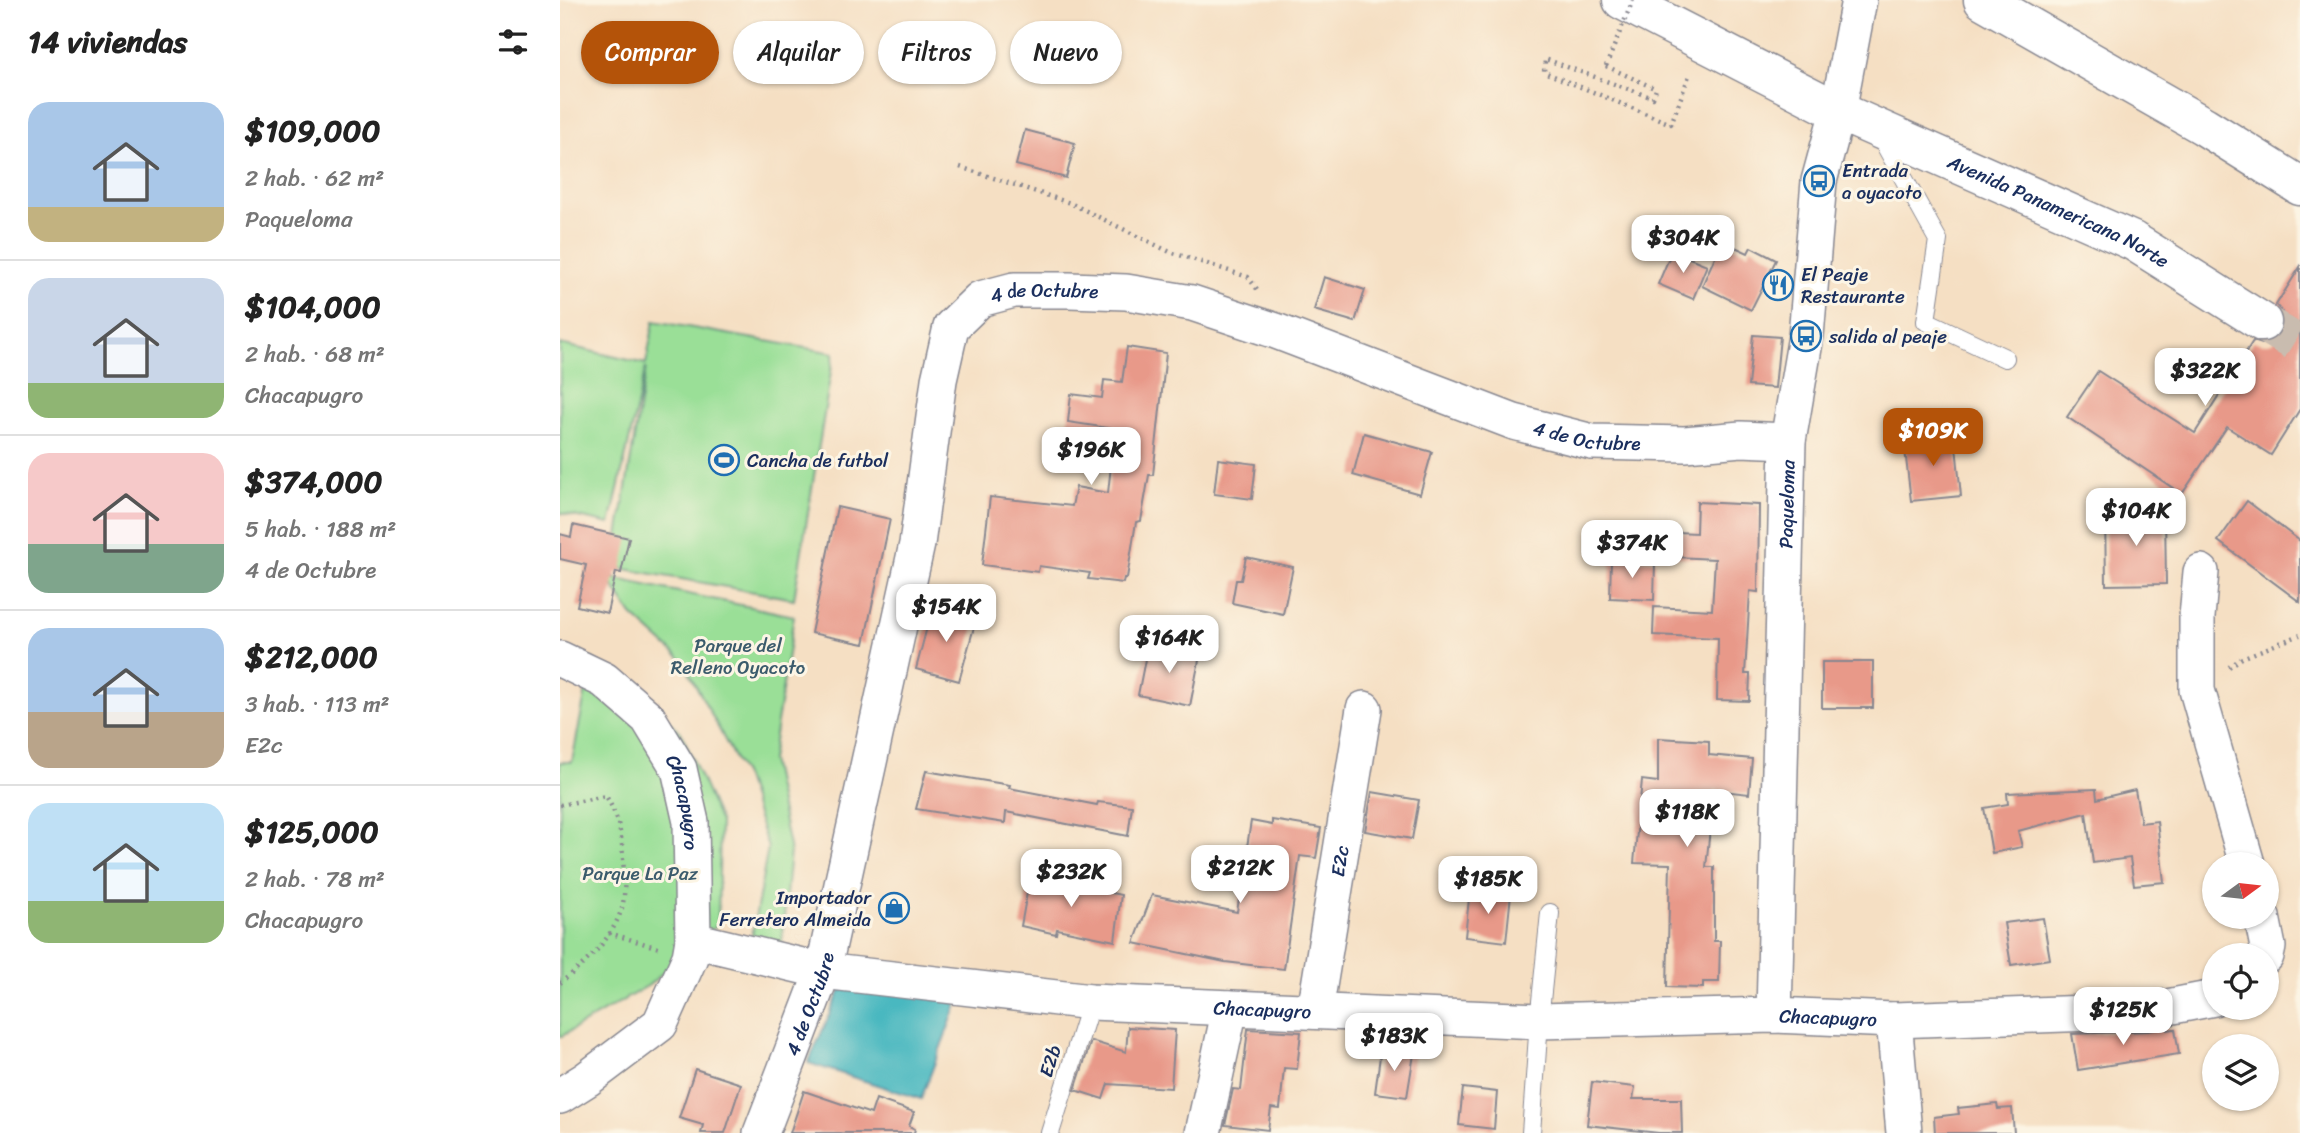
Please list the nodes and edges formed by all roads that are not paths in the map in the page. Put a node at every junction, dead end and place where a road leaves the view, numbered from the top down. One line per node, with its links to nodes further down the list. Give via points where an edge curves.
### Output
1 (1622, 0): 4 (highway, Avenida Panamericana Norte)
2 (1859, 0): 4 (street, Paqueloma)
3 (1983, 0): 6 (highway)
4 (1838, 110): 5 (highway, Avenida Panamericana Norte); 9 (street, Paqueloma, via 1819,181 1806,335)
5 (1874, 125): 7 (highway, Avenida Panamericana Norte, via 2133,241); 8 (lane, via 1938,240 1926,321)
6 (2300, 186)
7 (2262, 322)
8 (2005, 358)
9 (1788, 441): 16 (street, 4 de Octubre, via 1592,442 1514,422 1192,303 1126,292 1014,290 980,299 951,327 939,380 917,544); 21 (street, Paqueloma)
10 (2201, 572): 13 (street, via 2197,690)
11 (560, 659): 15 (street, Chacapugro, via 604,680 648,718 678,769 691,822)
12 (1364, 709): 20 (street, E2c)
13 (2244, 852)
14 (1550, 913): 23 (lane)
15 (691, 948): 16 (street, Chacapugro); 24 (street, via 660,1024)
16 (823, 971): 18 (street, Chacapugro); 25 (street, 4 de Octubre)
17 (2202, 1000): 22 (street, Chacapugro, via 2147,1011)
18 (1091, 1002): 19 (street, Chacapugro); 26 (lane, E2b)
19 (1230, 1008): 20 (street, Chacapugro); 27 (street)
20 (1315, 1011): 23 (street, Chacapugro)
21 (1774, 1016): 22 (street, Chacapugro); 23 (street, Chacapugro)
22 (1894, 1020): 29 (street)
23 (1539, 1021): 28 (lane)
24 (560, 1096)
25 (761, 1133)
26 (1050, 1133)
27 (1203, 1133)
28 (1531, 1133)
29 (1903, 1133)

